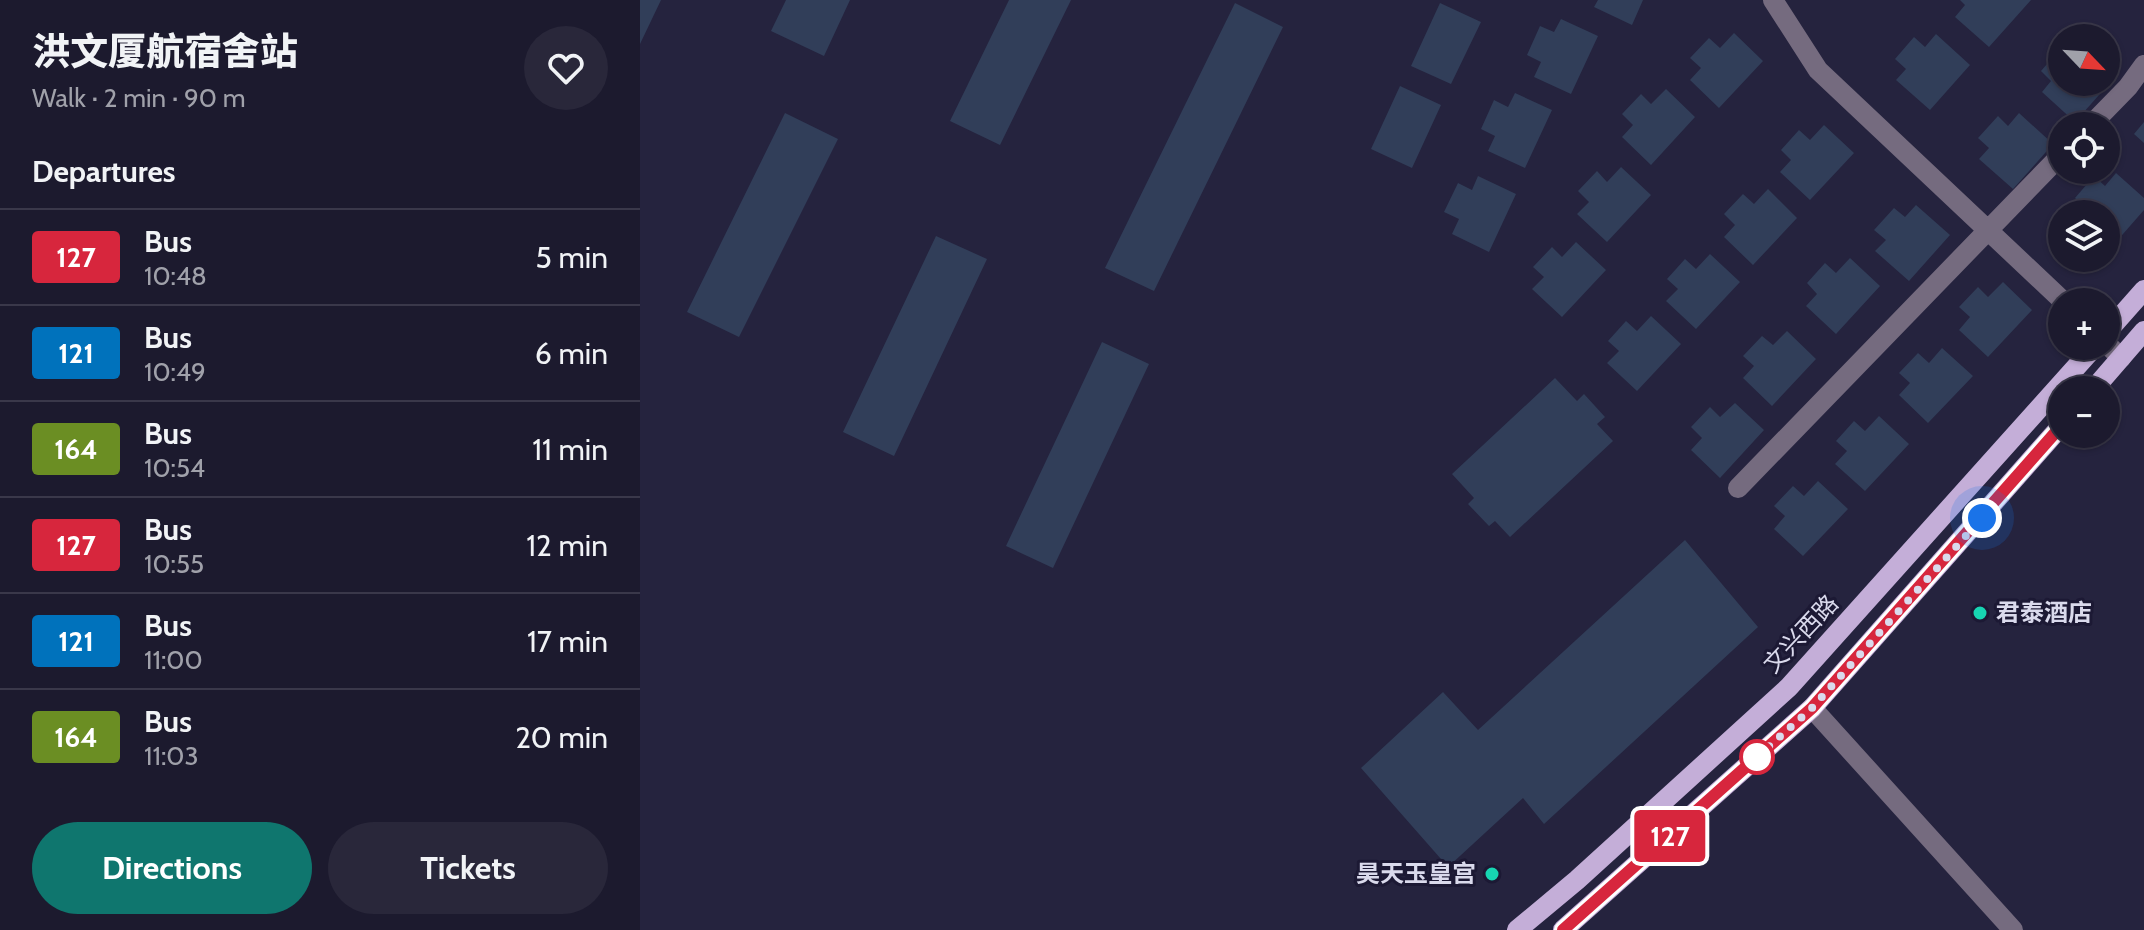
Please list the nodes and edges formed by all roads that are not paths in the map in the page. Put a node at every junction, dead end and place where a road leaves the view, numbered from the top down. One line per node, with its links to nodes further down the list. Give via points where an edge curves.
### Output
1 (1773, 0): 5 (street, via 1818,70)
2 (2144, 65): 3 (street)
3 (2104, 112)
4 (2048, 168): 5 (street)
5 (1988, 228): 6 (street); 13 (street)
6 (2050, 288)
7 (2144, 290): 8 (main road)
8 (2120, 317)
9 (2144, 331): 10 (main road)
10 (2120, 346)
11 (2082, 360): 15 (main road, 文兴西路, via 1789,687)
12 (2048, 441): 14 (main road)
13 (1738, 488)
14 (1812, 708): 16 (main road); 17 (street)
15 (1517, 930)
16 (1563, 930)
17 (2013, 930)

